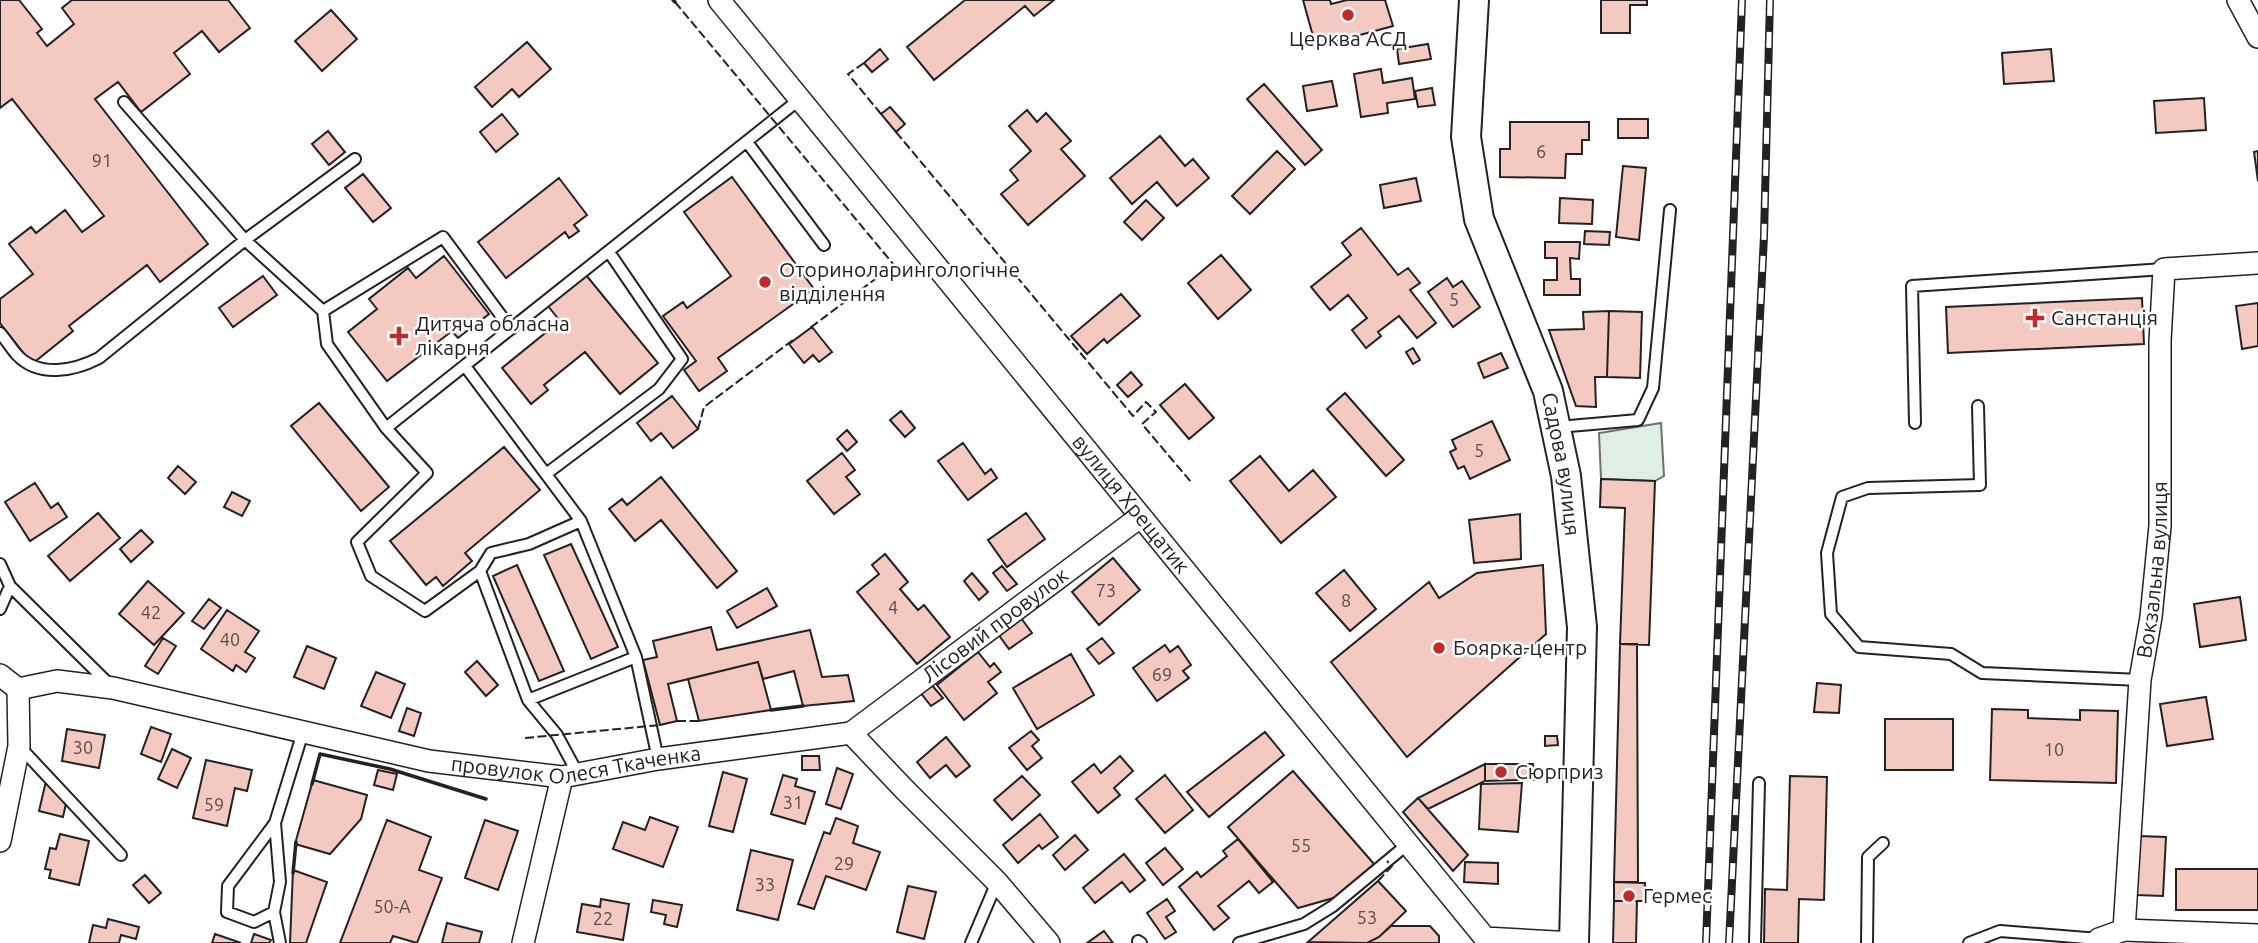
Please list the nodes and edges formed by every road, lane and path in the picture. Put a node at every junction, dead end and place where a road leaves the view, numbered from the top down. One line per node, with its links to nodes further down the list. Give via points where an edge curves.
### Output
1 (719, 0): 5 (street, вулиця Хрещатик)
2 (1474, 0): 21 (street, Садова вулиця, via 1466,137 1479,219 1548,391)
3 (2238, 0): 4 (street)
4 (2258, 37)
5 (800, 99): 7 (lane); 24 (street, вулиця Хрещатик)
6 (124, 102): 10 (lane)
7 (747, 142): 11 (lane); 12 (lane)
8 (355, 159): 10 (lane)
9 (1670, 210): 21 (lane, via 1653,388 1637,420)
10 (245, 240): 15 (lane); 17 (lane, via 99,358 80,368 38,367 19,357)
11 (824, 245)
12 (609, 252): 16 (lane); 23 (lane, via 681,359 659,389)
13 (2258, 263): 14 (street)
14 (2164, 269): 20 (lane, via 1912,286); 32 (street, Вокзальна вулиця, via 2160,526)
15 (323, 311): 16 (lane, via 443,237); 22 (lane, via 327,344)
16 (511, 329): 18 (lane)
17 (0, 333)
18 (465, 366): 22 (lane); 23 (lane)
19 (1978, 406): 32 (lane, via 1980,485 1868,488 1842,496 1827,552 1832,614 1859,647 1951,654 1982,673)
20 (1914, 423)
21 (1556, 427): 58 (street, Садова вулиця, via 1566,476 1582,627)
22 (386, 428): 27 (lane, via 428,473 357,542 371,576 425,611)
23 (546, 474): 25 (lane)
24 (1140, 517): 37 (street, Лісовий провулок); 44 (street, вулиця Хрещатик)
25 (582, 521): 27 (lane, via 529,544 491,553); 30 (lane)
26 (0, 564): 28 (lane)
27 (480, 571): 35 (lane)
28 (10, 586): 29 (lane); 33 (lane)
29 (0, 609)
30 (636, 657): 35 (lane); 39 (lane)
31 (0, 675): 34 (street)
32 (2140, 680): 49 (street, Вокзальна вулиця)
33 (113, 688): 34 (street, провулок Олеся Ткаченка, via 57,681); 36 (street, провулок Олеся Ткаченка)
34 (18, 689): 38 (street)
35 (528, 699): 40 (lane, via 557,735)
36 (303, 732): 40 (street, провулок Олеся Ткаченка, via 429,761); 42 (lane)
37 (852, 733): 39 (street, провулок Олеся Ткаченка); 47 (street)
38 (19, 746): 43 (street); 46 (lane)
39 (658, 759): 40 (street, провулок Олеся Ткаченка)
40 (570, 775): 54 (street)
41 (1759, 783): 59 (lane)
42 (275, 823): 48 (lane, via 280,882); 48 (lane, via 228,886 227,912 254,922)
43 (0, 841)
44 (1409, 843): 51 (street, вулиця Хрещатик); 57 (lane, via 1333,906 1304,923)
45 (1883, 843): 60 (lane, via 1868,858)
46 (121, 855)
47 (997, 882): 55 (lane); 56 (street)
48 (274, 912): 53 (lane)
49 (2124, 930): 50 (street); 52 (street)
50 (2258, 935)
51 (1485, 941): 58 (street, вулиця Хрещатик)
52 (2097, 941): 61 (lane, via 2000,931)
53 (280, 943)
54 (523, 943)
55 (971, 943)
56 (1049, 943)
57 (1239, 943)
58 (1574, 943)
59 (1755, 943)
60 (1867, 943)
61 (1969, 943)

